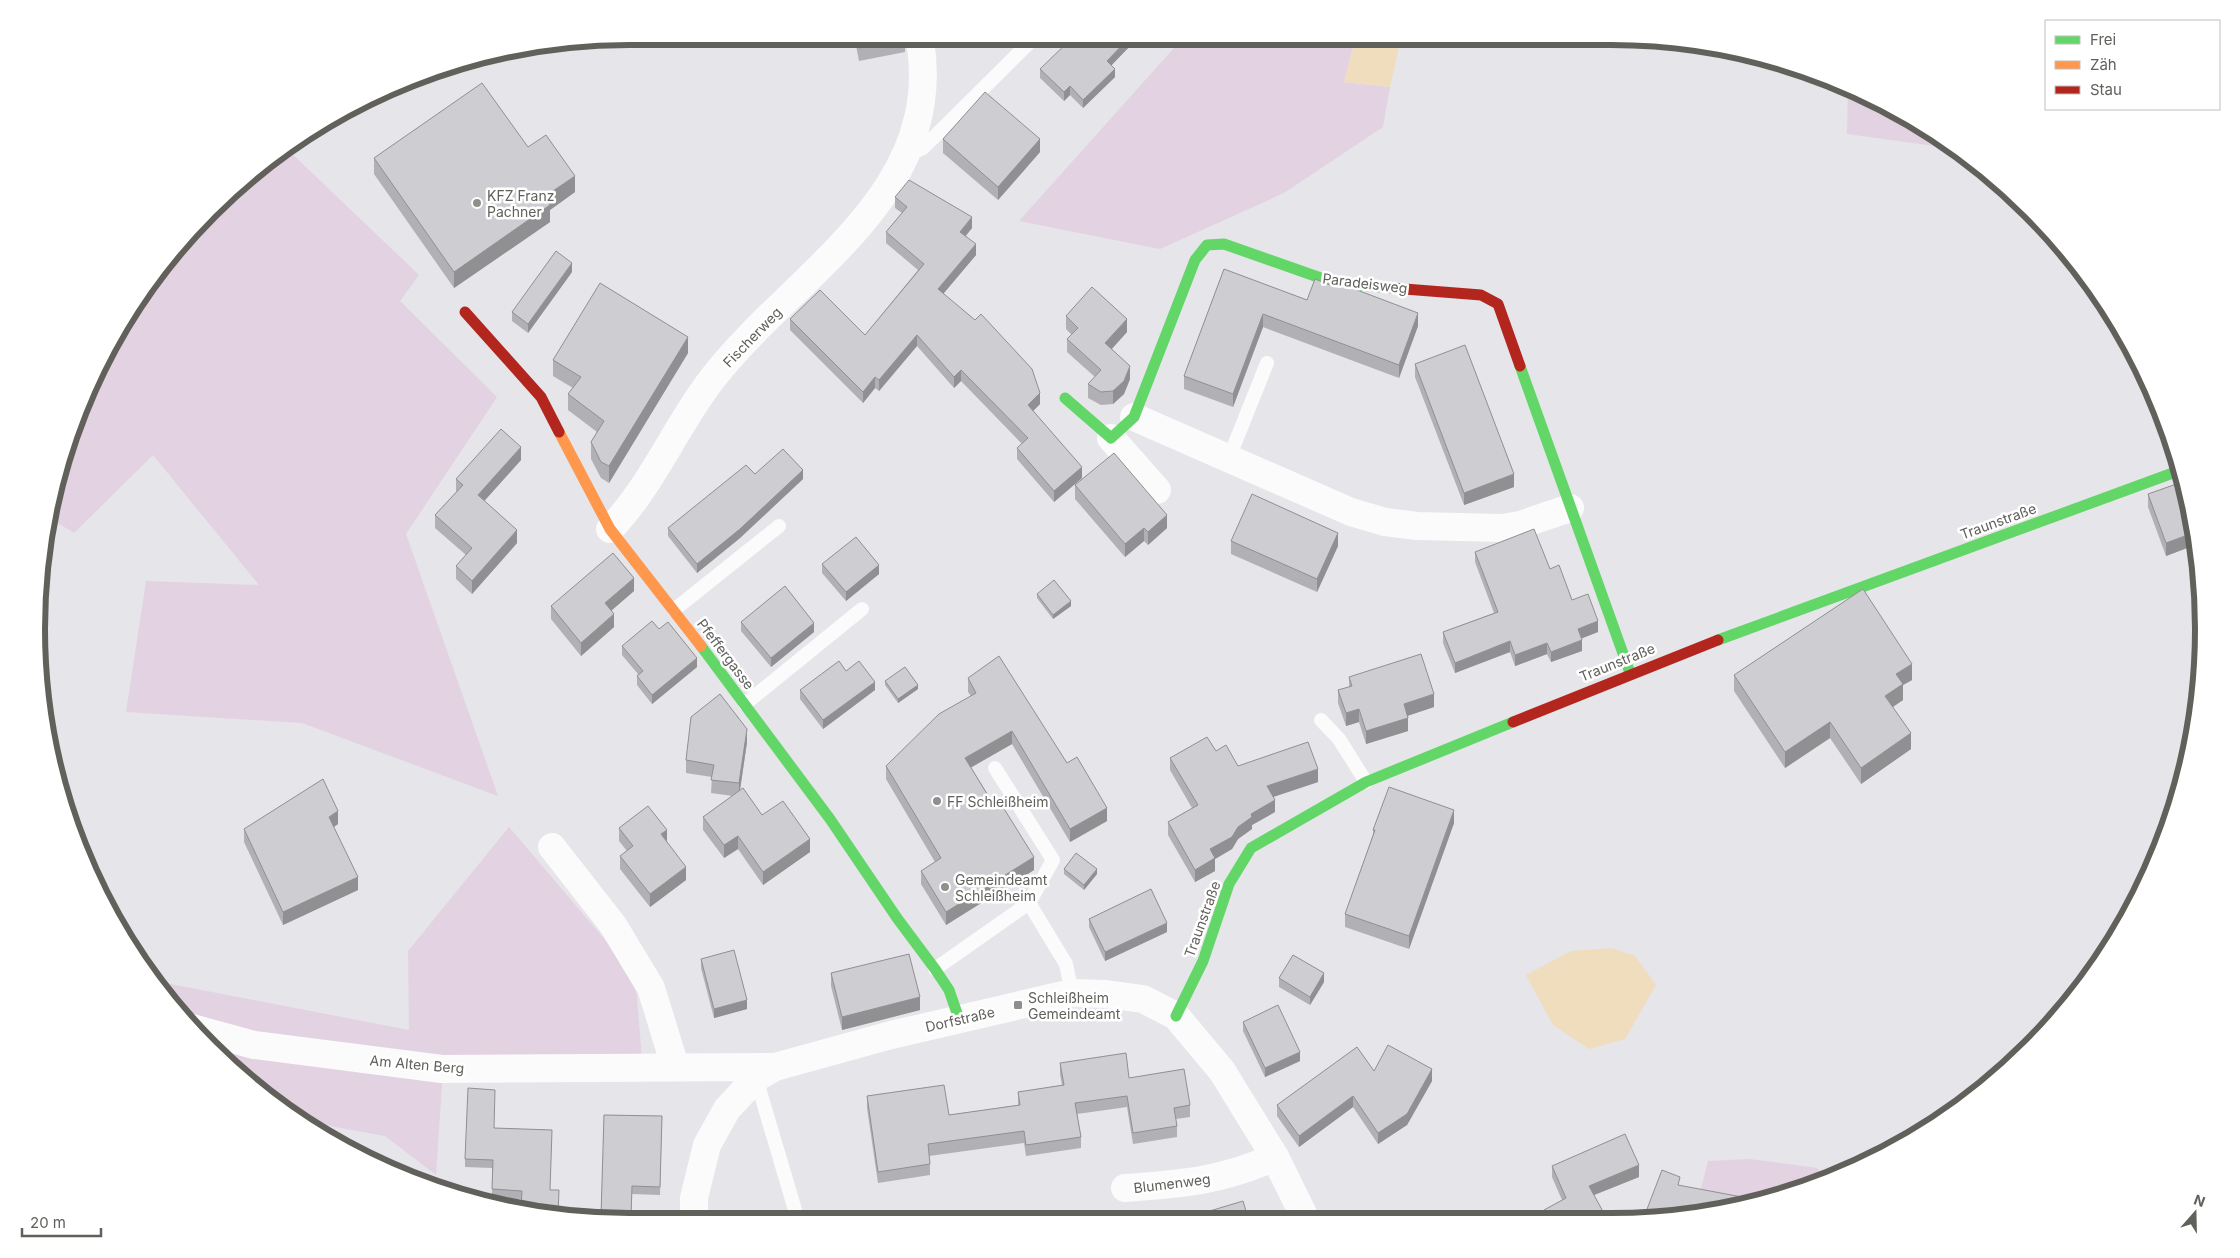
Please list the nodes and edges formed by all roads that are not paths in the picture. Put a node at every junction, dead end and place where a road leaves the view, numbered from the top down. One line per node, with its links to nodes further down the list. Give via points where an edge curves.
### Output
1 (920, 45): 3 (street, Fischerweg, via 924,86)
2 (1027, 45): 3 (lane, Fischerweg, via 923,148)
3 (906, 156): 14 (street, Fischerweg, via 878,203 856,231 711,380 634,501)
4 (465, 312): 14 (street, Pfeffergasse, via 541,397)
5 (1267, 363): 9 (lane)
6 (1065, 398): 8 (street)
7 (1134, 418): 8 (street, Paradeisweg); 9 (street); 12 (street, Paradeisweg, via 1195,260 1207,245 1224,244 1334,283 1481,294 1498,304)
8 (1112, 438): 11 (street)
9 (1229, 458): 12 (street, via 1351,512 1385,522 1502,528)
10 (2173, 473): 17 (street, Traunstraße)
11 (1156, 490)
12 (1570, 508): 17 (street, Paradeisweg)
13 (779, 526): 16 (lane)
14 (610, 529): 16 (street, Pfeffergasse)
15 (862, 609): 18 (lane)
16 (674, 610): 18 (street, Pfeffergasse)
17 (1630, 673): 21 (street, Traunstraße)
18 (745, 704): 24 (street, Pfeffergasse)
19 (1321, 720): 21 (lane, via 1339,739)
20 (995, 768): 23 (lane, via 1053,860)
21 (1366, 782): 26 (street, Traunstraße, via 1251,848 1229,884 1203,962)
22 (552, 847): 29 (street, via 613,925 651,988)
23 (1028, 903): 24 (lane); 25 (lane, via 1066,964)
24 (936, 969): 27 (street, Pfeffergasse, via 949,990)
25 (1072, 993): 26 (street, Dorfstraße, via 1143,999); 27 (street, Dorfstraße)
26 (1176, 1016): 31 (street, Dorfstraße, via 1222,1071)
27 (960, 1019): 30 (street, Dorfstraße)
28 (207, 1032): 29 (street, Am Alten Berg, via 254,1045 442,1069)
29 (675, 1066): 30 (street, Am Alten Berg)
30 (766, 1072): 33 (street, via 727,1109 707,1145 694,1198); 34 (lane)
31 (1275, 1157): 32 (street, Blumenweg, via 1243,1171 1192,1183); 35 (street, Dorfstraße)
32 (1125, 1188)
33 (694, 1213)
34 (796, 1213)
35 (1303, 1213)

